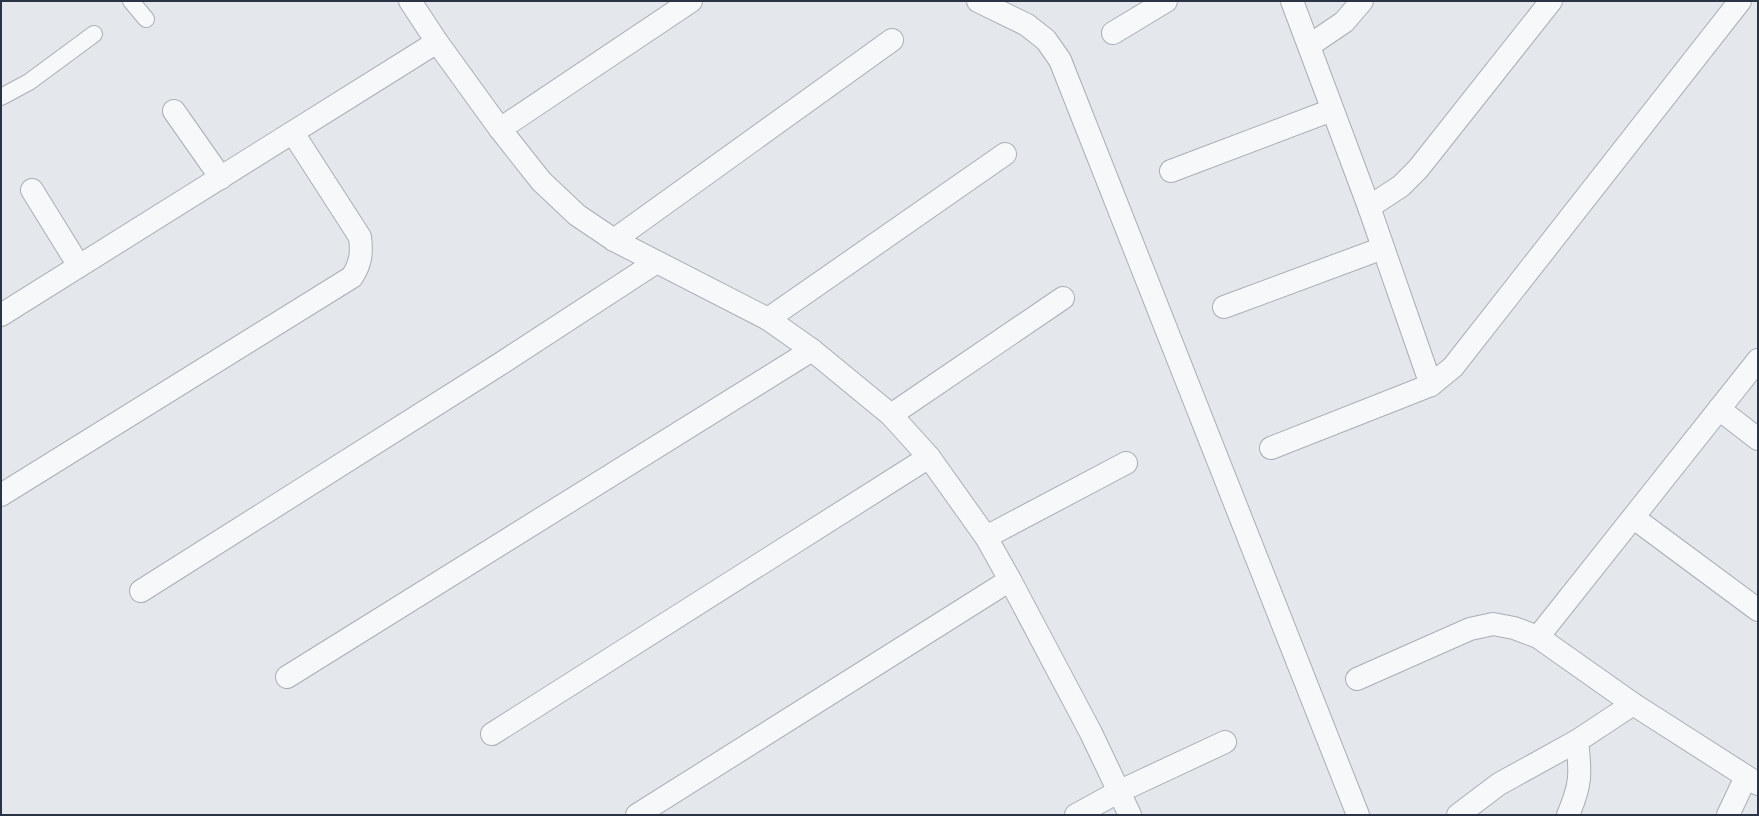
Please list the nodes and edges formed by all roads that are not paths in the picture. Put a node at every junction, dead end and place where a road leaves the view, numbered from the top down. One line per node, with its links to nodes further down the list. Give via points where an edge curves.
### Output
1 (131, 1): 10 (lane)
2 (691, 1): 19 (street)
3 (978, 1): 61 (street, via 1027,25 1046,40 1060,60)
4 (1166, 1): 11 (street)
5 (1292, 1): 15 (street)
6 (1362, 1): 15 (street, via 1344,22)
7 (1551, 1): 25 (street, via 1418,169 1401,186)
8 (1740, 1): 36 (street, via 1454,367)
9 (416, 3): 14 (street)
10 (146, 19)
11 (1113, 33)
12 (94, 34): 16 (lane, via 29,82)
13 (892, 40): 26 (street)
14 (437, 42): 19 (street); 20 (street)
15 (1310, 45): 17 (street)
16 (1, 97)
17 (1332, 110): 22 (street); 25 (street)
18 (174, 111): 23 (street)
19 (500, 129): 26 (street, via 541,181 577,215)
20 (293, 133): 23 (street); 43 (street, via 360,237 362,251 359,265 352,277)
21 (1005, 154): 33 (street)
22 (1171, 170)
23 (221, 178): 29 (street)
24 (32, 190): 29 (street)
25 (1369, 207): 27 (street)
26 (614, 240): 28 (street)
27 (1383, 248): 31 (street); 36 (street)
28 (655, 263): 33 (street); 47 (street)
29 (79, 266): 32 (street)
30 (1063, 298): 38 (street)
31 (1224, 307)
32 (1, 315)
33 (768, 319): 34 (street)
34 (812, 350): 38 (street); 50 (street)
35 (1758, 360): 37 (street)
36 (1431, 384): 40 (street)
37 (1719, 409): 39 (street); 44 (street)
38 (891, 415): 41 (street)
39 (1758, 439)
40 (1271, 448)
41 (929, 457): 45 (street); 53 (street)
42 (1126, 462): 45 (street)
43 (1, 495)
44 (1634, 518): 48 (street); 49 (street)
45 (986, 537): 46 (street)
46 (1010, 580): 57 (street, via 1091,733); 58 (street)
47 (140, 591)
48 (1758, 610)
49 (1538, 636): 51 (street, via 1493,624 1470,629); 52 (street)
50 (287, 676)
51 (1357, 679)
52 (1633, 704): 54 (street); 56 (street)
53 (492, 734)
54 (1577, 741): 62 (street, via 1499,784); 63 (street, via 1580,765 1578,790)
55 (1225, 742): 57 (street)
56 (1752, 780): 64 (street)
57 (1118, 792): 59 (street); 60 (street)
58 (637, 815)
59 (1076, 815)
60 (1130, 815)
61 (1358, 815)
62 (1458, 815)
63 (1568, 815)
64 (1728, 815)

